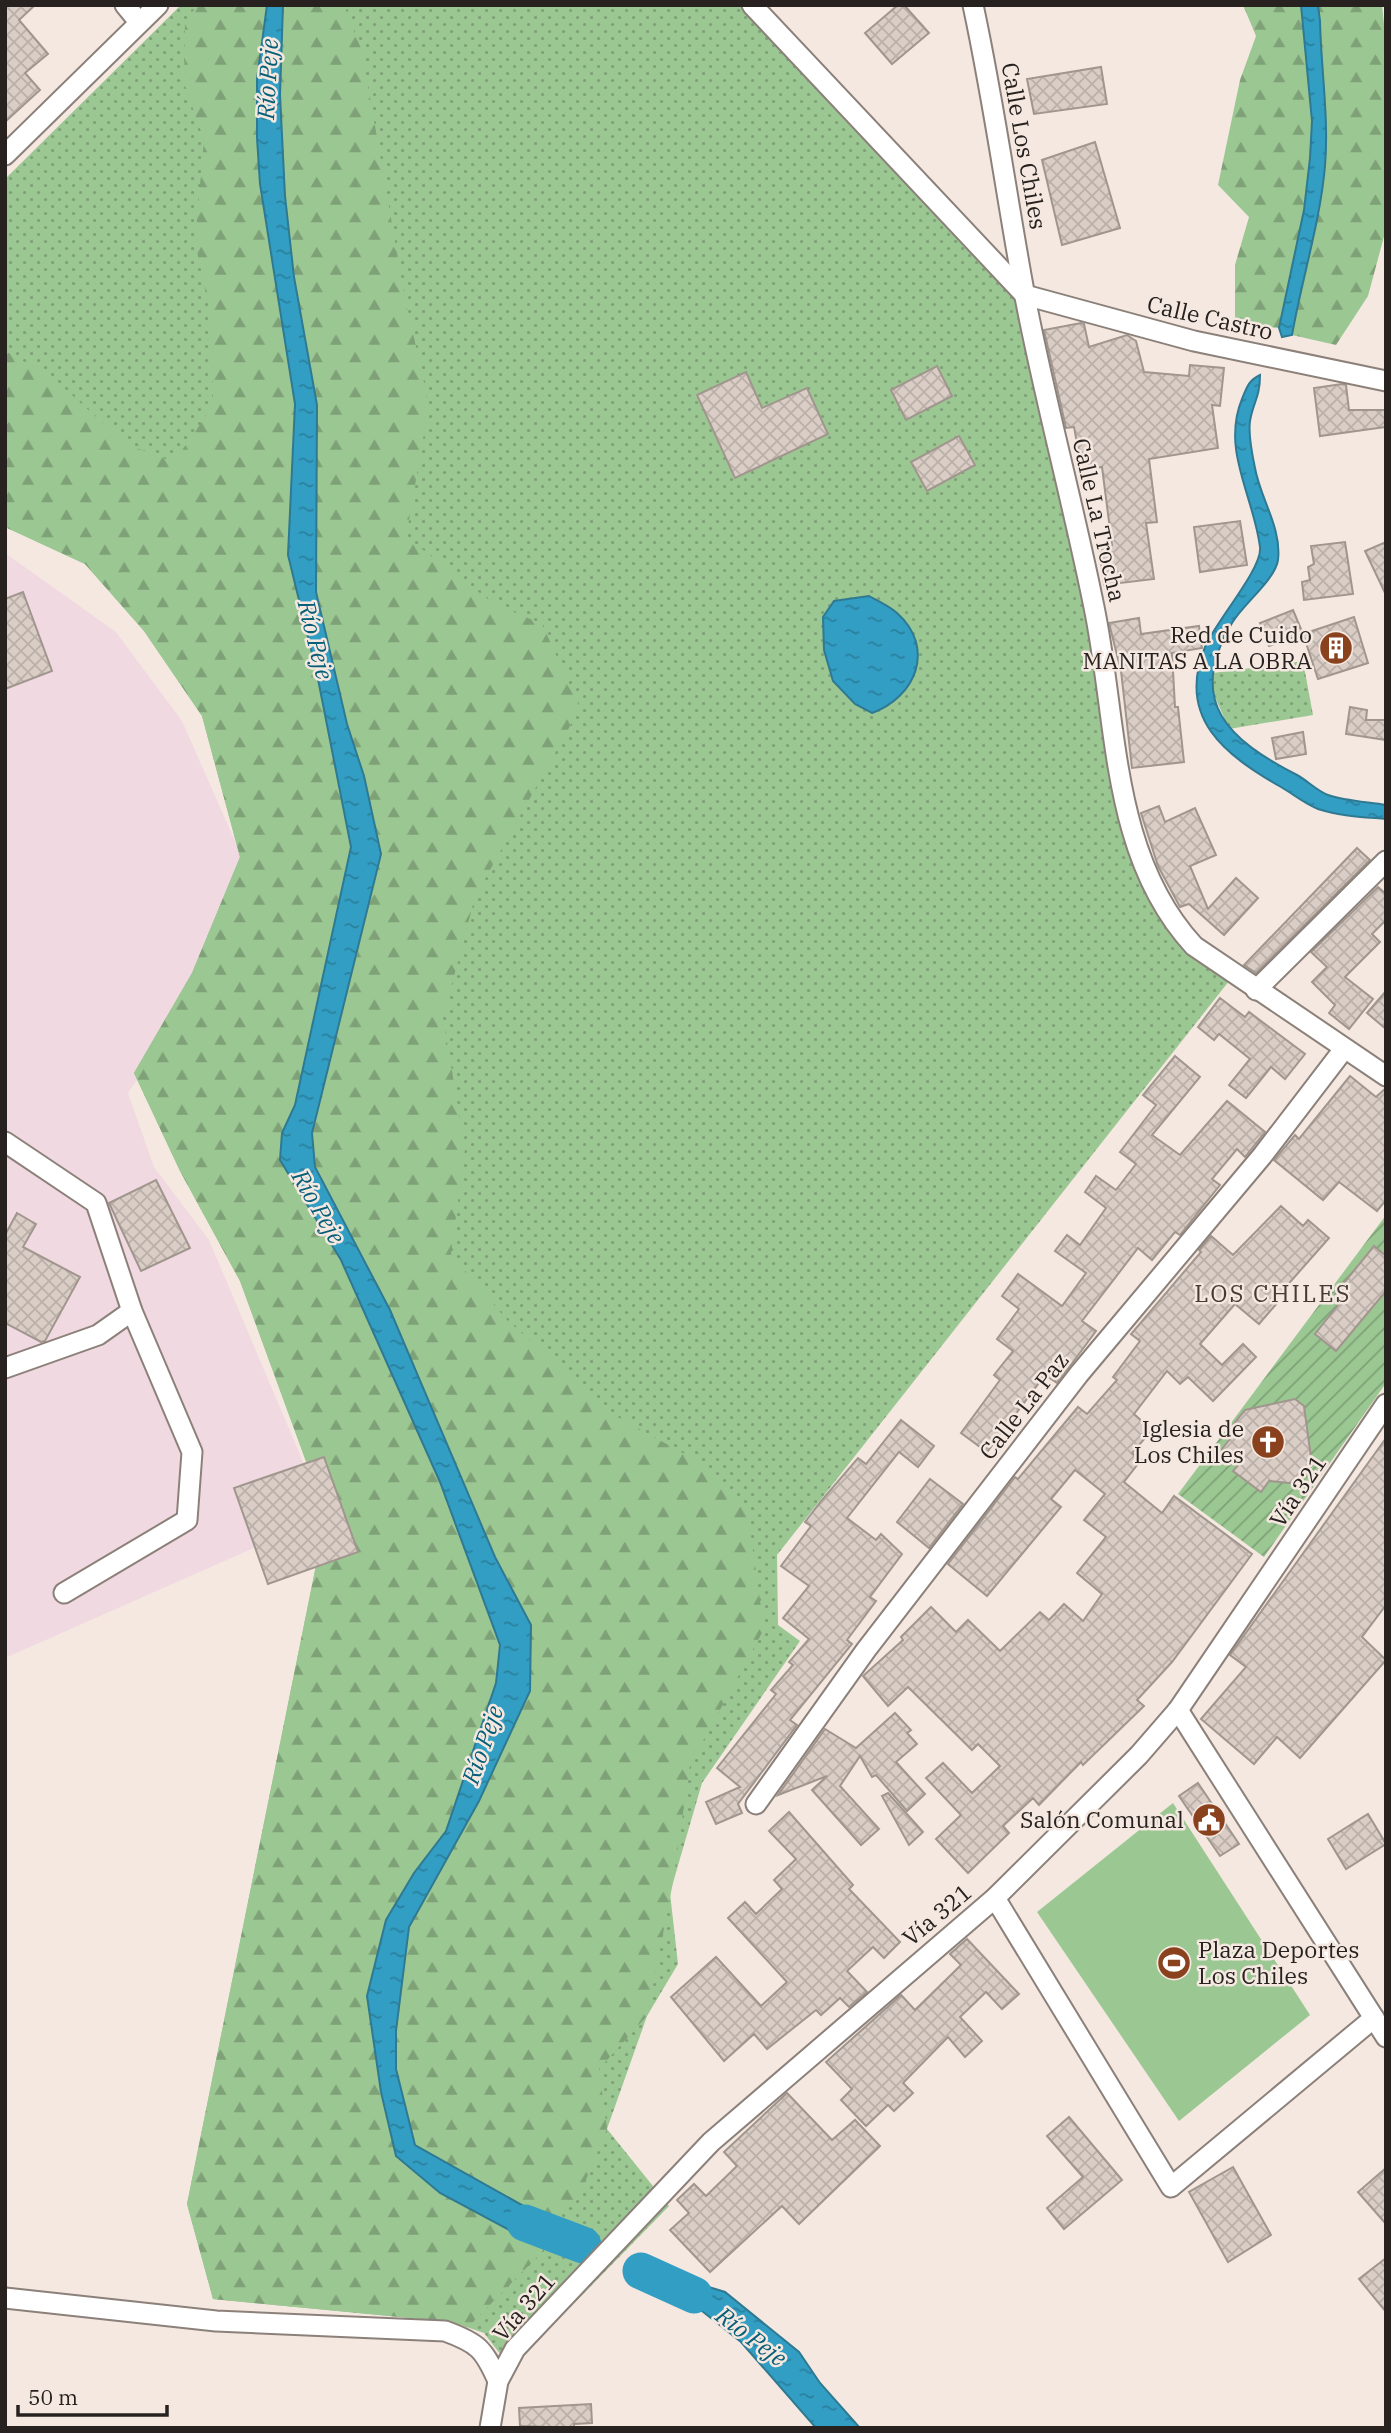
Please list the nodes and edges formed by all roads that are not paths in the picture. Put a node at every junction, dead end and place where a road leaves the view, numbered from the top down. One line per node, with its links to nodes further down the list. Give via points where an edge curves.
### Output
1 (125, 5): 5 (street)
2 (158, 5): 5 (street)
3 (752, 5): 7 (street)
4 (973, 5): 7 (street, Calle Los Chiles)
5 (139, 22): 6 (street)
6 (5, 155)
7 (1025, 295): 8 (street, Calle Castro, via 1194,341); 10 (street, Calle La Trocha, via 1094,608 1131,833 1151,884 1179,932)
8 (1386, 380)
9 (1386, 861): 10 (street)
10 (1256, 990): 11 (street, Calle La Trocha)
11 (1344, 1049): 12 (street, Calle La Trocha); 19 (street, Calle La Paz, via 1262,1156 1079,1374 874,1639)
12 (1386, 1076)
13 (5, 1142): 14 (street, via 96,1203)
14 (132, 1311): 15 (street, via 98,1335); 17 (street, via 192,1452 187,1520)
15 (5, 1367)
16 (1386, 1404): 18 (street, Vía 321)
17 (64, 1593)
18 (1178, 1710): 20 (street, Vía 321); 21 (street)
19 (757, 1804)
20 (995, 1898): 21 (street, via 1171,2187); 24 (street, Vía 321, via 711,2141 515,2349)
21 (1374, 2018): 22 (street)
22 (1386, 2037)
23 (5, 2298): 24 (street, via 216,2321 445,2331 473,2341 487,2356)
24 (498, 2381): 25 (street, Vía 321)
25 (490, 2428)

